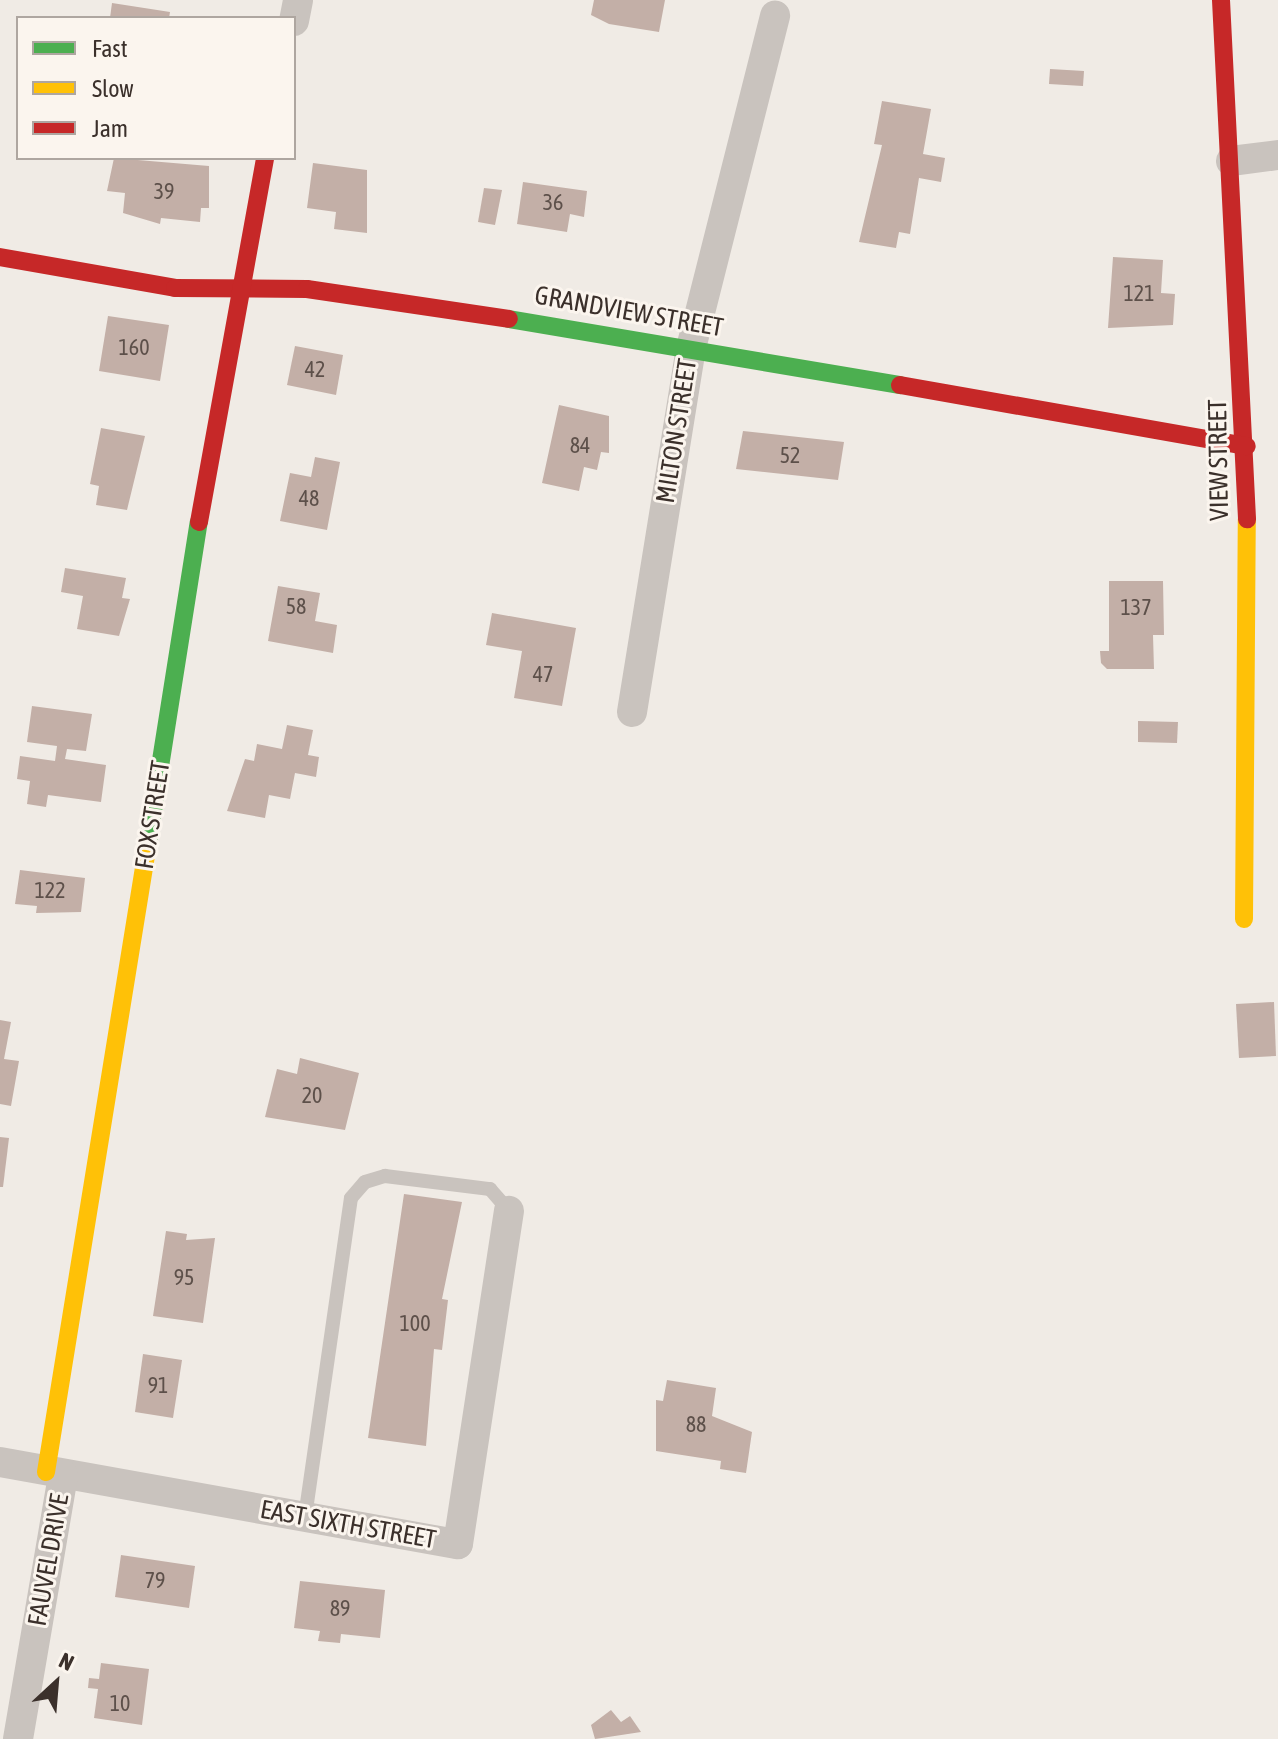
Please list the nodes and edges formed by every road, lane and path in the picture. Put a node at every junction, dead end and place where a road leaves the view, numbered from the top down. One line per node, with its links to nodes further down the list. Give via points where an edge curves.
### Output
1 (1221, 0): 5 (street, VIEW STREET)
2 (775, 15): 8 (street, MILTON STREET)
3 (1278, 155): 5 (street)
4 (265, 160): 7 (street, FOX STREET)
5 (1231, 161): 9 (street, VIEW STREET)
6 (0, 257): 7 (street, GRANDVIEW STREET)
7 (236, 294): 8 (street, GRANDVIEW STREET, via 307,289); 14 (street, FOX STREET)
8 (691, 348): 9 (street, GRANDVIEW STREET); 10 (street, MILTON STREET)
9 (1247, 446): 11 (street, VIEW STREET)
10 (632, 712)
11 (1244, 919)
12 (509, 1211): 15 (street, EAST SIXTH STREET, via 458,1544); 15 (lane, via 490,1189 385,1176 365,1182 351,1198)
13 (0, 1462): 14 (street, EAST SIXTH STREET)
14 (55, 1474): 15 (street, EAST SIXTH STREET); 16 (street, FAUVEL DRIVE)
15 (305, 1518)
16 (18, 1739)

